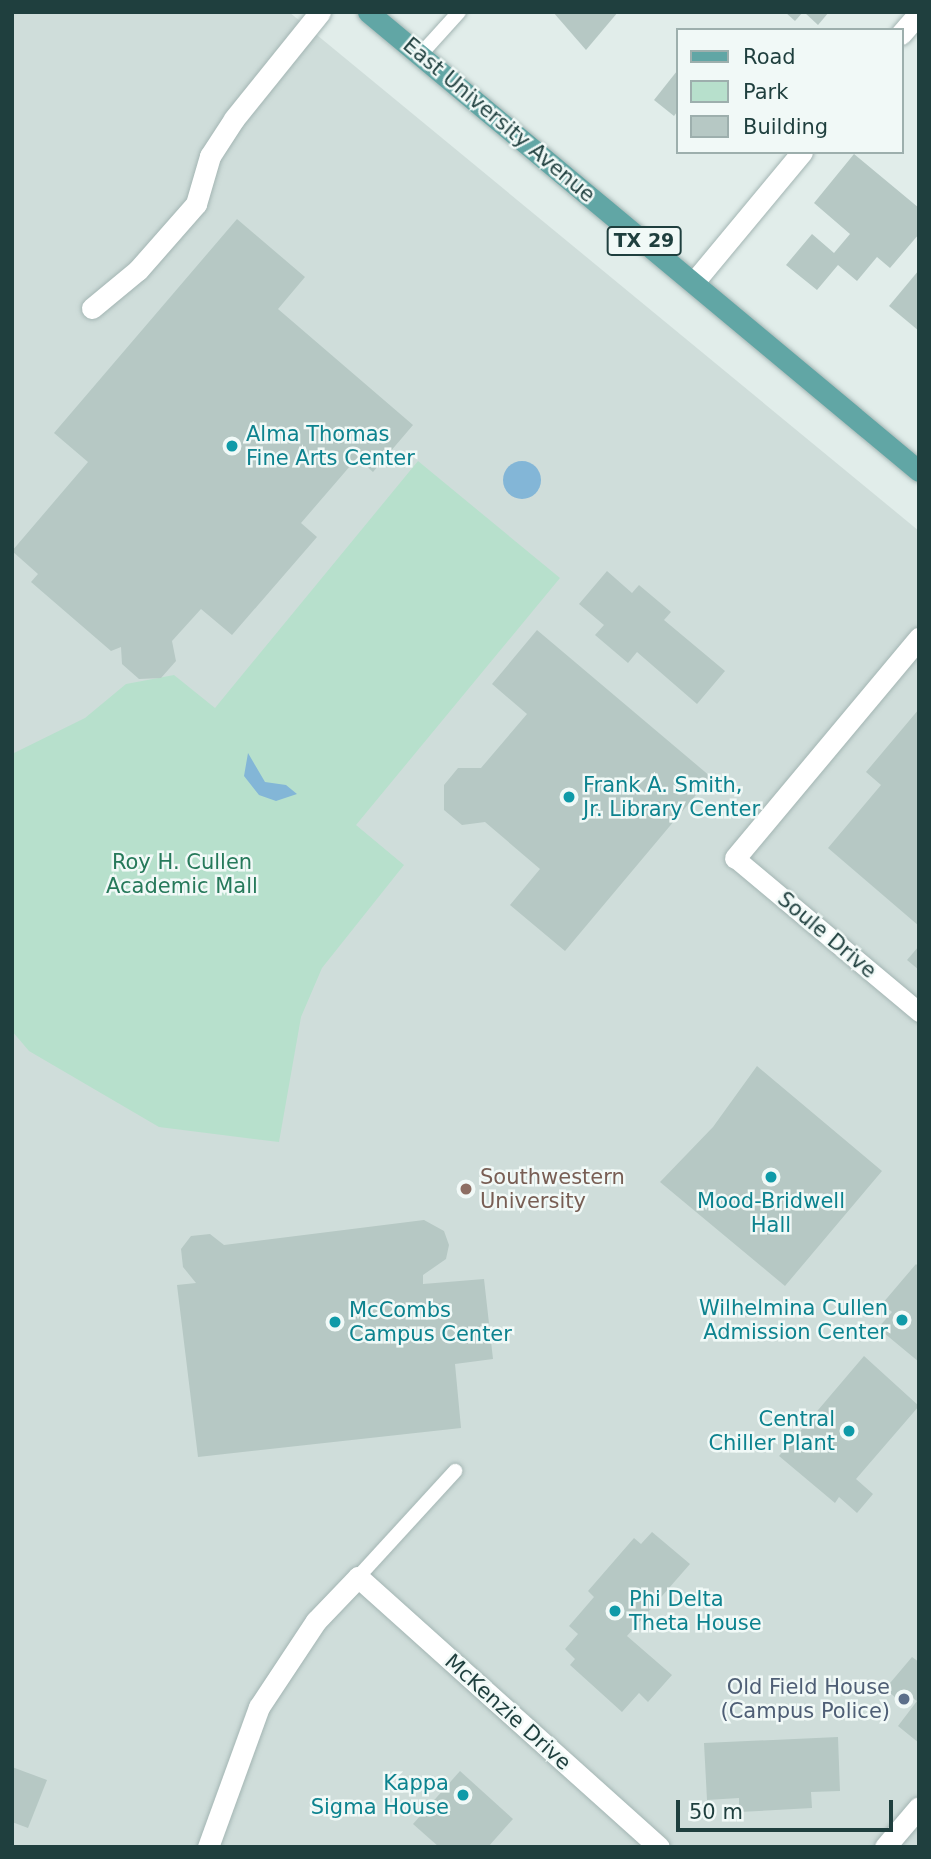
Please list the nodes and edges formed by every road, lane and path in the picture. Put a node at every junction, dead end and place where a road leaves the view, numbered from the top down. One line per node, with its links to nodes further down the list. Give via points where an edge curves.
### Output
1 (320, 12): 9 (street, via 228,128 210,156 196,204 138,270)
2 (368, 12): 6 (main road, East University Avenue / TX 29)
3 (458, 12): 6 (lane)
4 (919, 13): 5 (street)
5 (903, 32)
6 (420, 55): 8 (main road, East University Avenue / TX 29)
7 (800, 154): 8 (street)
8 (694, 282): 10 (main road, East University Avenue / TX 29)
9 (92, 308)
10 (919, 471)
11 (919, 638): 12 (street)
12 (735, 858): 13 (street, Soule Drive)
13 (919, 1012)
14 (455, 1471): 15 (lane)
15 (358, 1577): 17 (street, via 316,1621 259,1707); 18 (street, McKenzie Drive)
16 (919, 1807): 19 (street)
17 (208, 1847)
18 (659, 1847)
19 (886, 1847)

